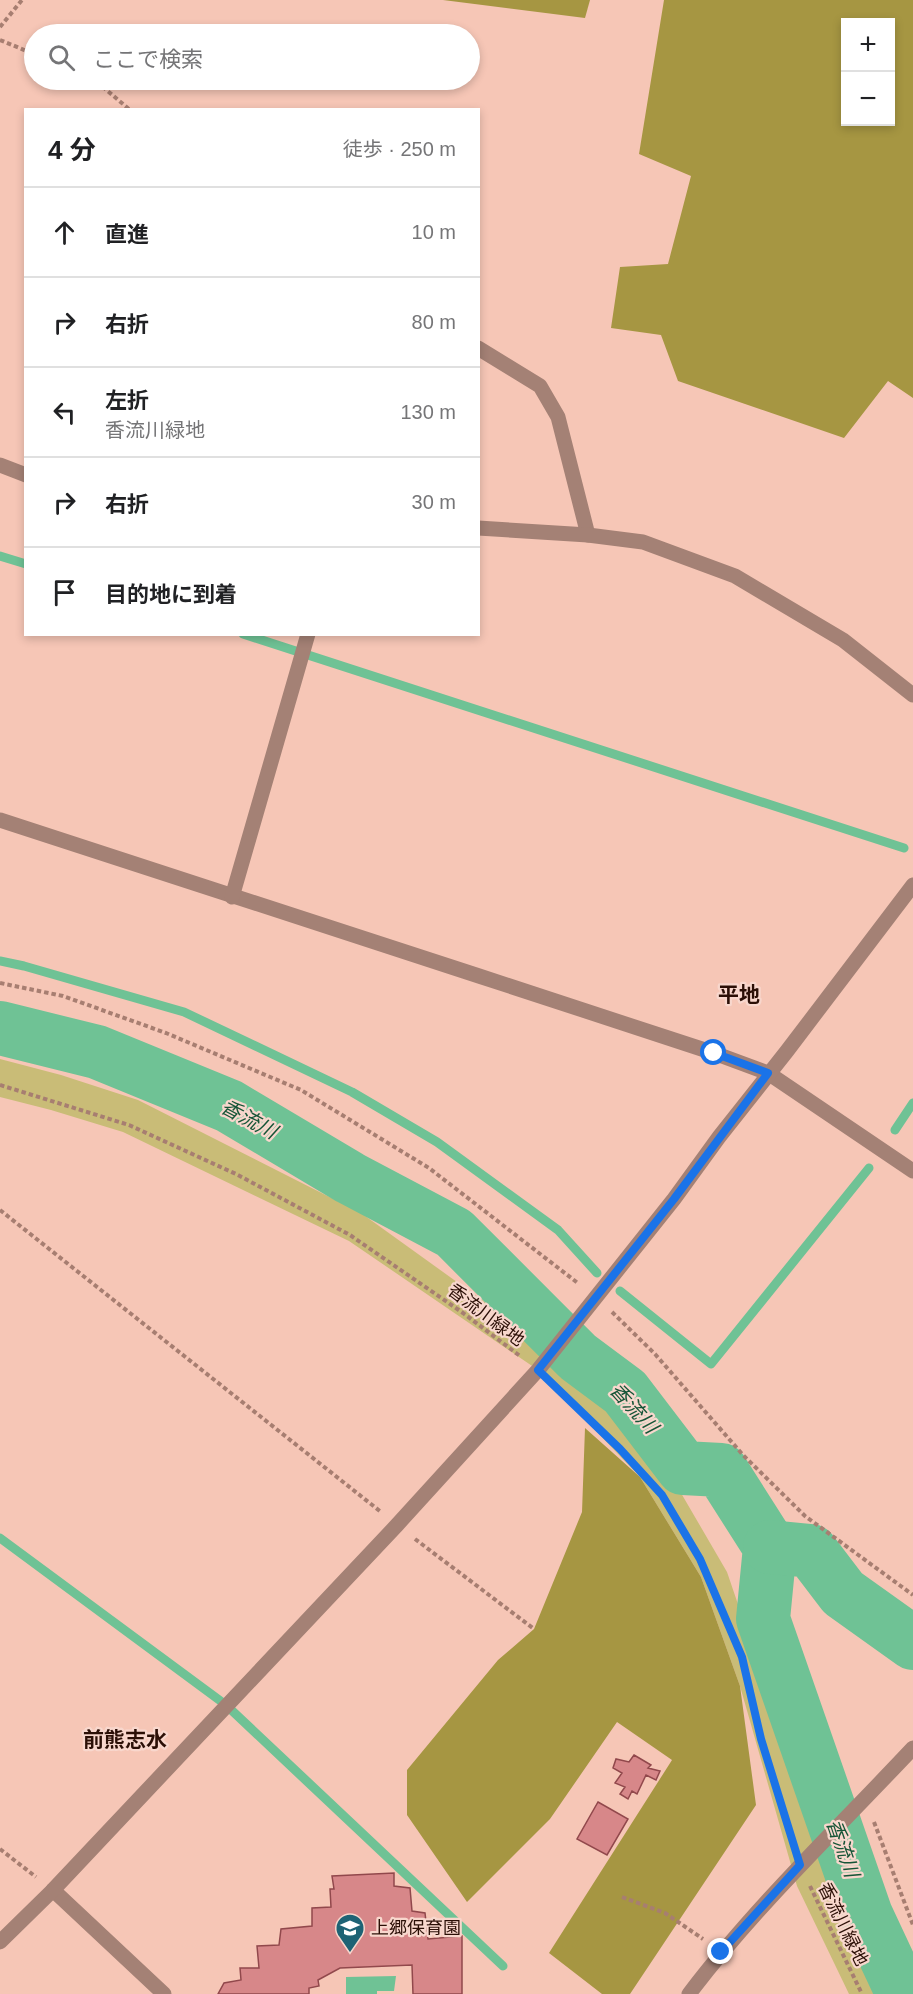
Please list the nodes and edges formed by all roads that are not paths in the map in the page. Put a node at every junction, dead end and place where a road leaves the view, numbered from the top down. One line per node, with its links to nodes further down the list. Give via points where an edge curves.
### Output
1 (480, 349): 5 (street, via 540,386 558,417)
2 (0, 465): 3 (street)
3 (24, 474)
4 (480, 528): 5 (street)
5 (588, 535): 7 (street, via 643,542 735,576 843,640)
6 (307, 636): 10 (street)
7 (913, 695)
8 (0, 820): 10 (street)
9 (913, 885): 11 (street)
10 (232, 897): 11 (street)
11 (768, 1073): 12 (street); 14 (street, via 538,1370)
12 (913, 1171)
13 (913, 1748): 17 (street, via 800,1865)
14 (53, 1890): 15 (street); 16 (street)
15 (0, 1942)
16 (164, 1994)
17 (688, 1994)

